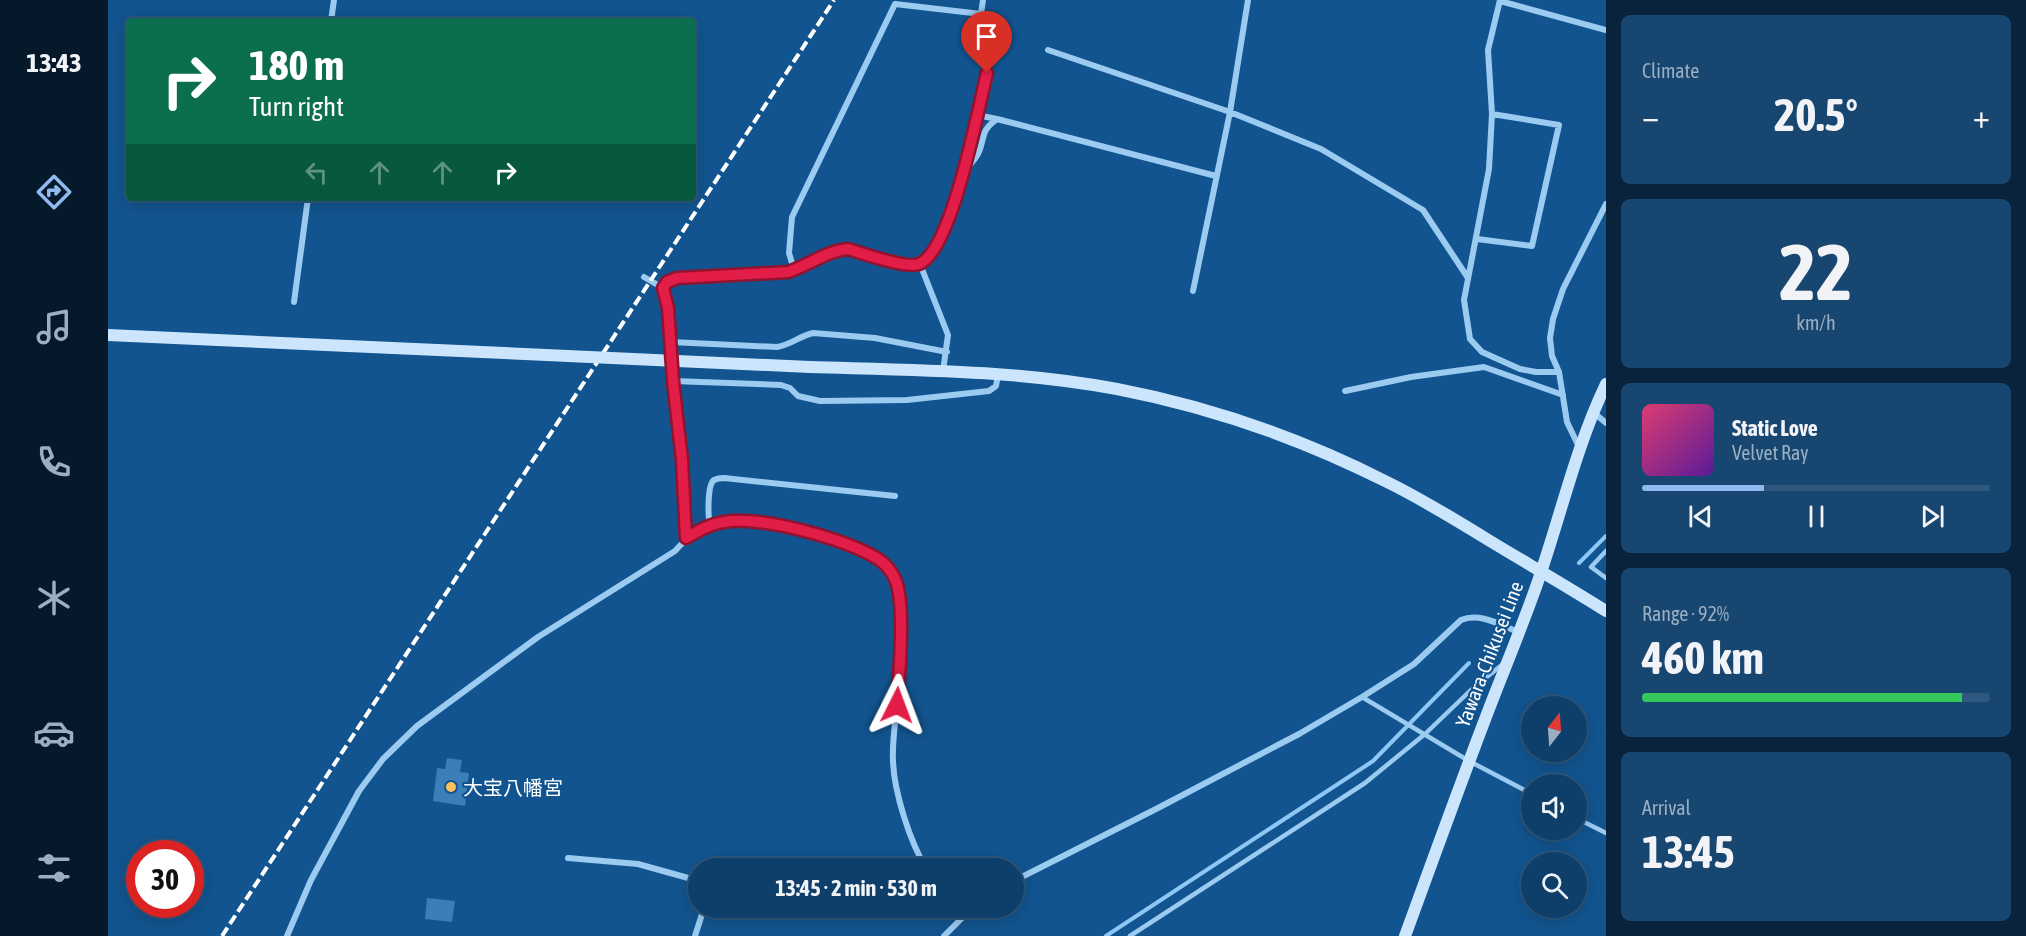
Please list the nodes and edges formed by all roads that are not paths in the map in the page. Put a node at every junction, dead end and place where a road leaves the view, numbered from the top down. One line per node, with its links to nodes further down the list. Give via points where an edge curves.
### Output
1 (334, 0): 7 (street)
2 (984, 0): 6 (street)
3 (1248, 0): 10 (street)
4 (1500, 0): 8 (street); 11 (street, via 1488,50)
5 (897, 2): 6 (street); 20 (street, via 792,217 789,253)
6 (981, 14): 12 (street, via 987,73)
7 (331, 18)
8 (1606, 30)
9 (1048, 50): 10 (street)
10 (1230, 112): 15 (street); 22 (street, via 1321,149 1423,210)
11 (1492, 114): 18 (street, via 1489,169); 18 (street, via 1559,125 1532,246)
12 (976, 115): 13 (street); 14 (street)
13 (997, 119): 14 (street, via 986,127 978,155); 15 (street)
14 (962, 174): 19 (street, via 946,226 931,255)
15 (1216, 176): 24 (street)
16 (308, 201): 25 (street)
17 (1606, 204): 30 (street, via 1563,289 1553,319 1552,356)
18 (1477, 238): 22 (street)
19 (920, 264): 20 (street, via 908,265 848,249 828,253); 28 (street, via 948,335)
20 (794, 270): 23 (street, via 677,278)
21 (644, 277): 23 (street)
22 (1468, 278): 30 (street, via 1464,300 1470,339 1482,352 1520,369)
23 (663, 288): 27 (street)
24 (1193, 291)
25 (294, 302)
26 (108, 335): 29 (street, bridge)
27 (671, 342): 28 (street, via 777,347 813,333); 32 (street)
28 (947, 352): 29 (street)
29 (943, 372): 31 (street)
30 (1559, 372): 35 (street)
31 (998, 375): 32 (street, via 996,386 989,391 906,400 820,401 798,396 782,385); 43 (street, via 1142,394 1272,432 1388,482)
32 (673, 381): 41 (street)
33 (1606, 384): 36 (street, Yawara-Chikusei Line)
34 (1344, 391): 35 (street, via 1484,368)
35 (1563, 395): 38 (street, via 1567,422)
36 (1593, 412): 37 (street); 38 (street, Yawara-Chikusei Line)
37 (1606, 423)
38 (1580, 449): 43 (street, Yawara-Chikusei Line)
39 (895, 496): 40 (street, via 716,479 708,508)
40 (710, 525): 41 (street); 55 (street, via 742,520 788,526 868,554 881,561 893,576 900,606 892,760 906,822)
41 (686, 538): 60 (street, via 675,550 528,644 417,726 383,759 311,880)
42 (1606, 551): 44 (lane, via 1591,567)
43 (1541, 572): 45 (street); 46 (street, Yawara-Chikusei Line)
44 (1606, 578)
45 (1606, 611)
46 (1518, 632): 47 (street, Yawara-Chikusei Line); 48 (street, via 1470,616 1414,664)
47 (1507, 660): 49 (lane); 50 (street, Yawara-Chikusei Line)
48 (1362, 697): 49 (lane); 56 (street, via 1299,734)
49 (1425, 734): 50 (lane); 63 (lane, via 1365,783)
50 (1469, 761): 51 (lane); 64 (street, Yawara-Chikusei Line)
51 (1521, 788)
52 (1587, 824): 53 (lane)
53 (1606, 833)
54 (568, 858): 57 (street, via 640,865)
55 (920, 858)
56 (1024, 876)
57 (688, 878)
58 (702, 918): 61 (street)
59 (960, 918): 62 (street)
60 (287, 936)
61 (696, 936)
62 (944, 936)
63 (1130, 936)
64 (1405, 936)

